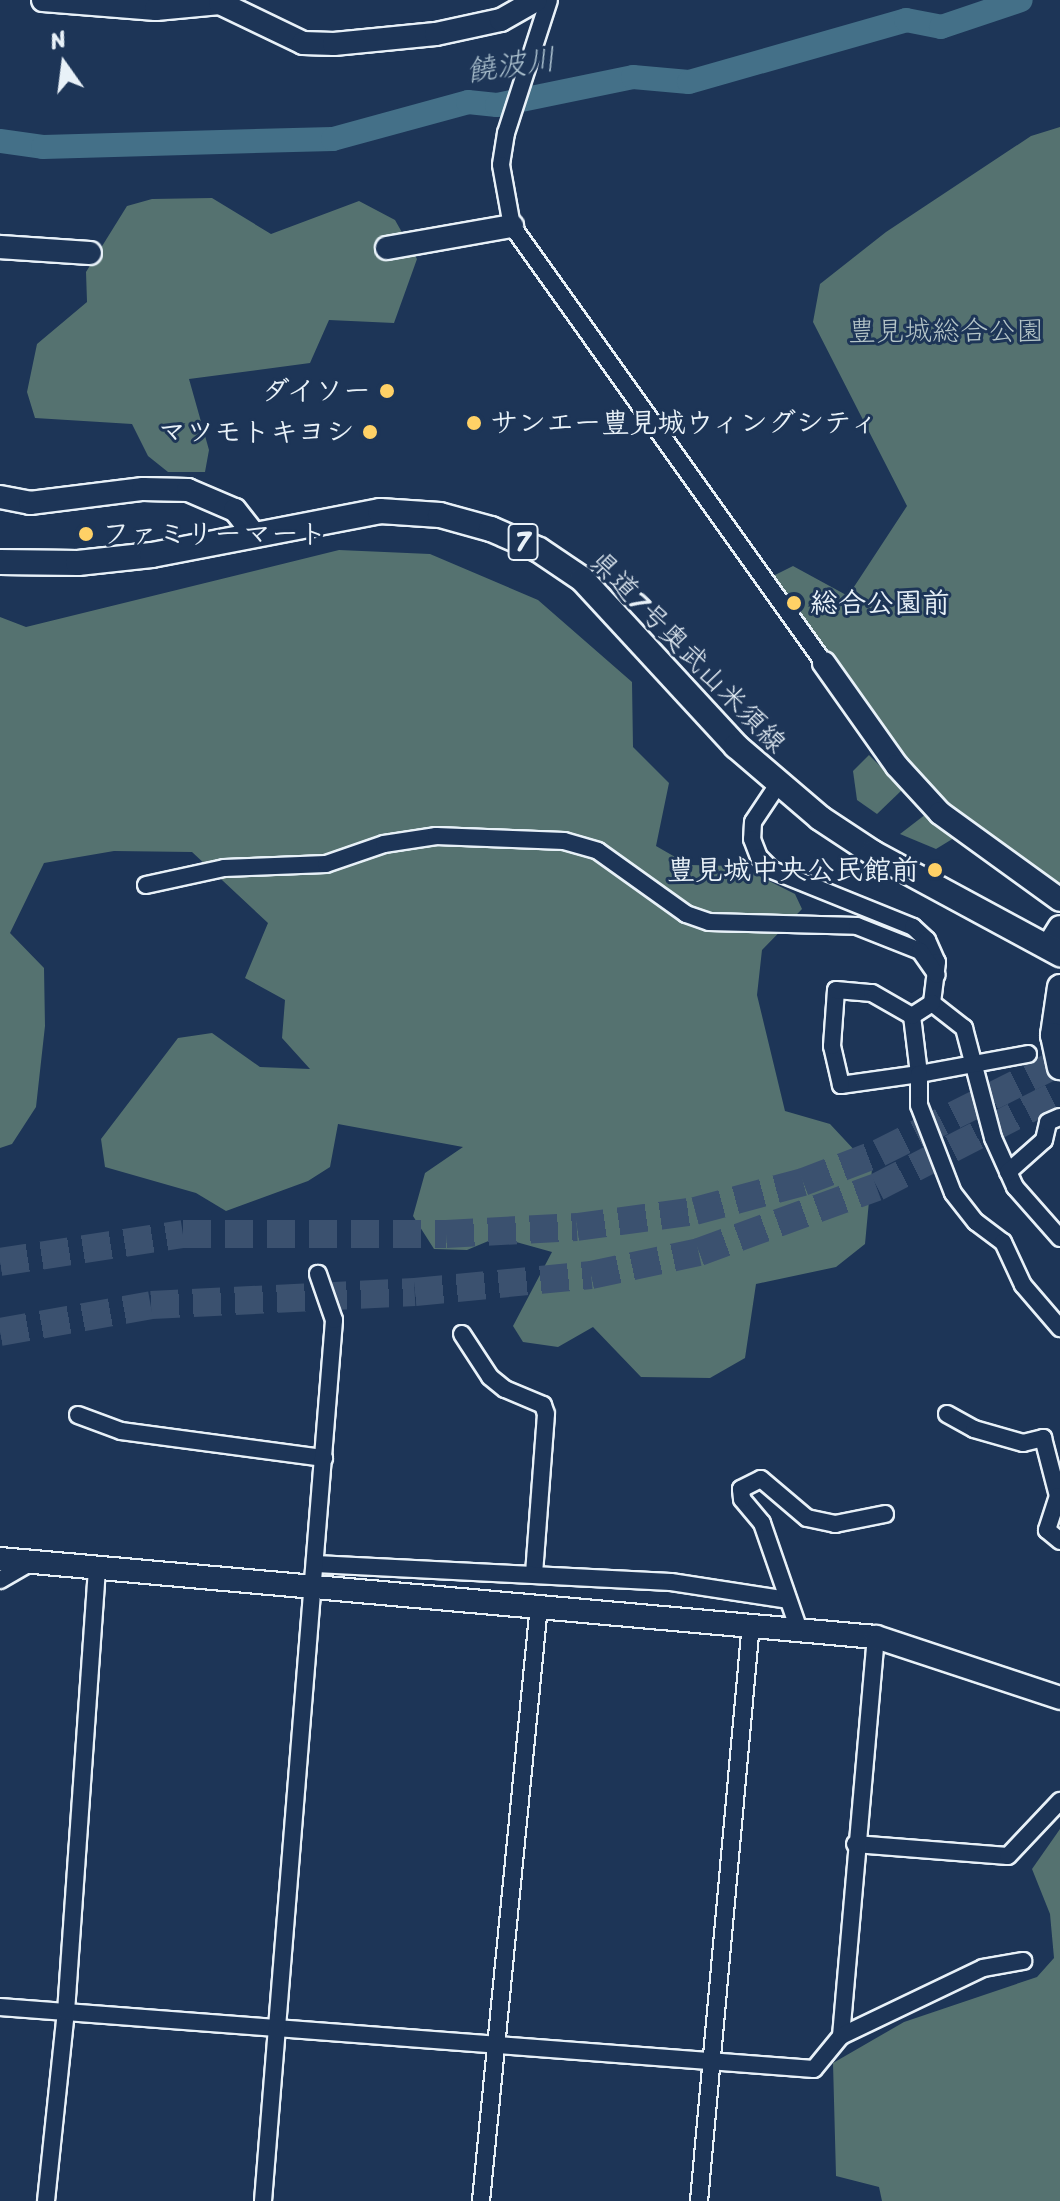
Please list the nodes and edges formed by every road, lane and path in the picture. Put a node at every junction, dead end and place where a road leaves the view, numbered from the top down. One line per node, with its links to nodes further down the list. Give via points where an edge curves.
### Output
1 (43, 0): 3 (street, via 156,9)
2 (549, 0): 5 (street)
3 (220, 1): 4 (street, via 303,43 389,41)
4 (527, 7): 5 (street)
5 (539, 32): 6 (street, via 501,165)
6 (512, 226): 8 (street); 13 (street)
7 (0, 247): 9 (street)
8 (387, 248)
9 (90, 253)
10 (0, 497): 11 (street, via 30,503 143,489 188,490 235,510)
11 (253, 533): 12 (main road, 県道7号奥武山米須線 / 7, via 125,559); 14 (main road, 県道7号奥武山米須線 / 7, via 349,514 411,511 516,539 560,563 601,596)
12 (0, 562)
13 (824, 663): 16 (street, via 897,766 940,813)
14 (777, 786): 17 (main road, 県道7号奥武山米須線 / 7, via 873,853); 18 (street, via 753,822 759,857 772,870 913,927 927,940)
15 (146, 885): 18 (street, via 224,868 326,864 384,844 436,836 564,841 598,851 686,914 709,922 857,926 920,951)
16 (1060, 900)
17 (1056, 942)
18 (937, 975): 20 (street)
19 (1060, 987): 24 (main road, via 1053,1035)
20 (932, 1003): 21 (street); 23 (street, via 964,1028)
21 (912, 1016): 25 (street); 25 (street, via 872,993 836,990 832,1046 841,1085)
22 (1028, 1054): 23 (street)
23 (971, 1067): 25 (street); 27 (street)
24 (1060, 1067)
25 (919, 1074): 30 (street, via 919,1105 953,1193 976,1222 1003,1242 1023,1285)
26 (1060, 1117): 27 (street, via 1048,1122 1044,1140)
27 (1008, 1172): 28 (street, via 1027,1205)
28 (1060, 1238)
29 (318, 1274): 34 (street, via 334,1320)
30 (1060, 1328)
31 (462, 1334): 40 (street, via 490,1377 543,1405 546,1414)
32 (947, 1414): 36 (street, via 974,1429 1023,1443 1043,1438 1058,1496 1047,1530)
33 (78, 1415): 34 (street, via 121,1431)
34 (324, 1458): 41 (street)
35 (885, 1514): 43 (street, via 835,1524 807,1518 761,1479 750,1480 741,1489 742,1499 762,1523)
36 (1060, 1541)
37 (0, 1559): 38 (street)
38 (28, 1564): 39 (street); 42 (street)
39 (97, 1567): 41 (street); 53 (street)
40 (534, 1572): 41 (street); 43 (street, via 671,1582)
41 (315, 1575): 44 (street); 54 (street)
42 (0, 1580)
43 (788, 1600): 46 (street)
44 (539, 1605): 45 (street); 56 (street)
45 (751, 1623): 46 (street); 57 (street)
46 (798, 1627): 47 (street)
47 (876, 1637): 48 (street); 50 (street)
48 (1060, 1698)
49 (1060, 1801): 50 (street, via 1008,1856)
50 (855, 1844): 55 (street)
51 (1023, 1961): 55 (street, via 983,1968)
52 (0, 2007): 53 (street)
53 (66, 2012): 54 (street); 58 (street)
54 (279, 2028): 56 (street); 59 (street)
55 (841, 2036): 57 (street, via 814,2069)
56 (494, 2044): 57 (street); 60 (street)
57 (711, 2062): 61 (street)
58 (46, 2201)
59 (263, 2201)
60 (481, 2201)
61 (699, 2201)

